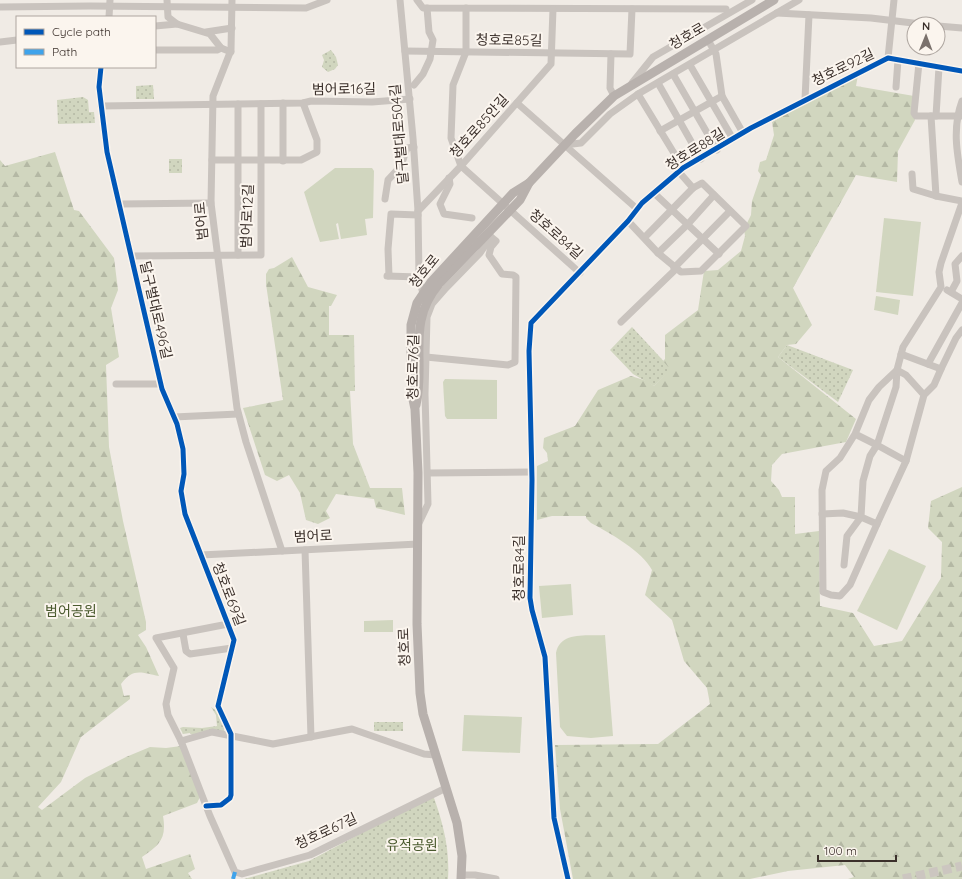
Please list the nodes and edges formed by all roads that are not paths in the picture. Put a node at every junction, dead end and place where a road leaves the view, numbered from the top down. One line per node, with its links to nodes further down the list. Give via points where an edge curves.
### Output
1 (202, 0): 15 (street)
2 (327, 0): 13 (street, via 306,8)
3 (400, 0): 38 (street, 달구벌대로504길)
4 (417, 0): 16 (street, via 423,8)
5 (560, 0): 18 (street, 청호로85안길)
6 (726, 0): 20 (street)
7 (752, 0): 24 (street)
8 (774, 0): 34 (main road, 청호로)
9 (799, 0): 21 (street)
10 (894, 0): 25 (street, 청호로92길)
11 (110, 3): 12 (street); 14 (street); 23 (street)
12 (166, 4): 15 (street); 27 (street, via 168,16)
13 (232, 4): 15 (street); 30 (street, 범어로)
14 (0, 7)
15 (202, 8)
16 (427, 8): 17 (street); 41 (street, via 429,32 433,40)
17 (466, 8): 18 (street); 42 (street, 청호로85길)
18 (556, 8): 19 (street); 43 (street, 청호로85안길)
19 (632, 8): 20 (street); 44 (street, via 630,54)
20 (726, 9): 24 (street)
21 (777, 13): 22 (street); 39 (street)
22 (809, 15): 25 (street); 61 (street, 청호로92길)
23 (109, 16)
24 (725, 17): 55 (street, via 652,58)
25 (892, 21): 26 (street); 45 (street, 청호로92길)
26 (906, 22)
27 (177, 24): 28 (street); 32 (street)
28 (156, 26)
29 (946, 27): 31 (street)
30 (232, 28): 32 (street); 40 (street, 범어로)
31 (962, 28)
32 (206, 32): 36 (street)
33 (16, 40): 35 (street)
34 (708, 40): 39 (street); 55 (main road, 청호로)
35 (0, 42)
36 (220, 48): 37 (street); 40 (street)
37 (156, 50)
38 (405, 51): 41 (street); 60 (street, 달구벌대로504길)
39 (714, 51): 48 (street); 59 (street)
40 (231, 52): 67 (street, 범어로, via 213,96)
41 (431, 52): 42 (street); 54 (street, 달구벌대로504길, via 428,66)
42 (466, 52): 43 (street, 청호로85길); 86 (street, 청호로85길, via 453,85 451,130 451,138)
43 (552, 53): 44 (street); 66 (street, 청호로85안길, via 551,64)
44 (612, 54): 58 (street, via 610,88)
45 (888, 58): 46 (street, 청호로92길); 61 (street, 청호로92길)
46 (898, 60): 47 (street, 청호로92길); 56 (street)
47 (919, 63): 49 (street, 청호로92길); 72 (street, via 914,113 916,116)
48 (690, 65): 52 (street); 63 (street, 청호로88길)
49 (939, 67): 51 (street, 청호로92길); 72 (street)
50 (101, 68): 70 (street, 달구벌대로496길)
51 (962, 71)
52 (674, 74): 53 (street); 71 (street, 청호로88길)
53 (658, 83): 57 (street); 74 (street, 청호로88길)
54 (414, 85)
55 (630, 86): 58 (main road, 청호로)
56 (896, 87)
57 (638, 94): 75 (street, 청호로88길); 78 (street, via 610,114 581,143)
58 (614, 96): 78 (main road, 청호로)
59 (722, 96): 63 (street); 76 (street)
60 (410, 99): 65 (street, 범어로16길); 79 (street, 달구벌대로504길)
61 (805, 99): 76 (street, 청호로92길)
62 (962, 101): 73 (street)
63 (711, 102): 71 (street); 77 (street, 청호로88길)
64 (283, 103): 65 (street, 범어로16길); 69 (street, 범어로16길); 85 (street)
65 (303, 103): 85 (street, 범어로16길, via 317,140 318,152 301,160)
66 (517, 103): 78 (street); 86 (street, 청호로85안길)
67 (213, 104): 68 (street, 범어로16길); 70 (street); 82 (street, 범어로)
68 (238, 104): 69 (street, 범어로16길); 83 (street)
69 (261, 104): 84 (street)
70 (101, 106): 98 (street, 달구벌대로496길, via 107,152)
71 (694, 112): 74 (street); 80 (street, 청호로88길)
72 (934, 116): 73 (street); 95 (street)
73 (959, 116): 90 (street, via 956,147)
74 (679, 121): 75 (street); 81 (street, 청호로88길)
75 (660, 131): 87 (street, 청호로88길)
76 (743, 133): 77 (street, 청호로88길)
77 (733, 139): 80 (street, 청호로88길)
78 (564, 145): 91 (main road, 청호로); 101 (street)
79 (414, 146): 96 (street, via 407,148 401,166 388,180); 105 (street, 달구벌대로504길)
80 (717, 150): 81 (street, 청호로88길)
81 (701, 159): 87 (street, 청호로88길)
82 (212, 160): 83 (street, 범어로16길); 97 (street, 범어로)
83 (238, 160): 84 (street, 범어로16길); 115 (street)
84 (262, 161): 85 (street, 범어로16길); 115 (street, 범어로12길, via 261,255)
85 (283, 161)
86 (461, 166): 89 (street, 청호로85안길); 99 (street, 청호로85길)
87 (681, 170): 92 (street); 93 (street, 청호로88길)
88 (912, 174): 95 (street, via 913,189)
89 (449, 178): 105 (street, 청호로85안길); 106 (street, via 450,184 440,204 444,214)
90 (962, 182)
91 (529, 183): 99 (main road, 청호로); 103 (main road, 청호로, via 520,200)
92 (693, 188): 94 (street, via 702,183); 102 (street)
93 (654, 193): 101 (street, 청호로88길); 102 (street)
94 (714, 195): 104 (street); 109 (street)
95 (936, 196): 100 (street)
96 (385, 199)
97 (212, 203): 98 (street); 117 (street, 범어로)
98 (120, 204): 116 (street, 달구벌대로496길)
99 (502, 204): 103 (street, 청호로85길); 124 (main road, 청호로, via 435,277)
100 (962, 204): 107 (street); 122 (street, via 941,263)
101 (636, 208): 108 (street, 청호로88길)
102 (672, 209): 109 (street); 111 (street)
103 (510, 211): 110 (main road, 청호로); 120 (street, 청호로84길)
104 (730, 211): 112 (street); 114 (street, via 746,226)
105 (418, 213): 121 (street, 달구벌대로504길); 121 (street, via 391,214 388,249 388,276)
106 (472, 218)
107 (962, 218)
108 (628, 222): 111 (street); 120 (street, 청호로88길)
109 (688, 224): 112 (street); 113 (street)
110 (490, 235): 127 (street, via 496,241 489,255 502,274 513,274 516,277); 132 (street, 청호로76길, via 480,253 432,304 428,317); 139 (main road, 청호로, via 436,288 423,311 420,324 420,390)
111 (644, 238): 113 (street)
112 (703, 239): 114 (street); 119 (street)
113 (658, 253): 119 (street)
114 (719, 254): 119 (street, via 701,271 681,272)
115 (238, 255): 117 (street, 범어로12길)
116 (131, 256): 117 (street, 범어로12길); 137 (street, 달구벌대로496길)
117 (217, 256): 140 (street, 범어로)
118 (962, 256): 123 (street, via 955,264 957,281)
119 (675, 268): 128 (street)
120 (580, 273): 129 (street, 청호로84길)
121 (418, 277): 124 (street, 달구벌대로504길)
122 (941, 287): 123 (street); 131 (street)
123 (951, 292): 125 (street)
124 (423, 294): 139 (main road, 청호로, via 411,325 412,390)
125 (962, 298)
126 (962, 303): 133 (street)
127 (516, 320): 129 (street); 132 (street, via 513,364)
128 (621, 322)
129 (531, 323): 145 (street, 청호로84길)
130 (962, 330): 134 (street)
131 (901, 354): 133 (street); 135 (street)
132 (426, 357): 146 (street, 청호로76길)
133 (928, 364): 134 (street)
134 (940, 369): 138 (street, via 934,385)
135 (898, 370): 138 (street, via 906,374); 142 (street, via 869,400); 143 (street, via 896,387)
136 (116, 384): 137 (street)
137 (161, 384): 141 (street, 달구벌대로496길)
138 (924, 395): 144 (street)
139 (415, 409): 149 (main road, 청호로)
140 (238, 414): 141 (street); 153 (street, 범어로)
141 (174, 417): 154 (street, 달구벌대로496길, via 183,449 184,474 181,491 186,514)
142 (855, 434): 143 (street); 147 (street, via 840,458 826,471 822,490)
143 (877, 445): 144 (street); 148 (street, via 870,456 863,481)
144 (906, 461): 150 (street)
145 (531, 472): 146 (street); 169 (street, 청호로84길, via 530,598 544,657 554,818)
146 (428, 473): 149 (street, 청호로76길, via 428,504)
147 (822, 514): 148 (street, via 843,513); 150 (street, via 824,592 831,595 840,596 850,585)
148 (861, 518): 150 (street); 155 (street, via 847,536)
149 (419, 523): 151 (main road, 청호로)
150 (877, 524)
151 (418, 544): 152 (street, 범어로); 163 (main road, 청호로, via 420,693 423,714)
152 (305, 550): 153 (street, 범어로); 161 (street)
153 (282, 551): 154 (street)
154 (201, 555): 156 (street, 청호로69길)
155 (844, 565)
156 (228, 624): 157 (street, 청호로69길); 159 (street, 청호로69길, via 234,640)
157 (183, 634): 158 (street, 청호로69길); 159 (street, 청호로69길, via 186,651 190,654)
158 (156, 638): 162 (street, 청호로67길, via 174,668 166,704 168,715)
159 (232, 648): 160 (street, 청호로69길, via 218,706)
160 (231, 734): 161 (street, via 273,744); 162 (street, via 212,732); 165 (street, via 230,798 221,805)
161 (311, 737): 163 (street, via 352,729 424,754)
162 (181, 741): 165 (street, 청호로67길)
163 (435, 755): 164 (main road, 청호로)
164 (446, 788): 166 (street, 청호로67길, via 310,855); 167 (main road, 청호로, via 460,839)
165 (206, 806): 166 (street, 청호로67길)
166 (234, 875)
167 (462, 877): 168 (street, via 475,875)
168 (496, 879)
169 (568, 879)

